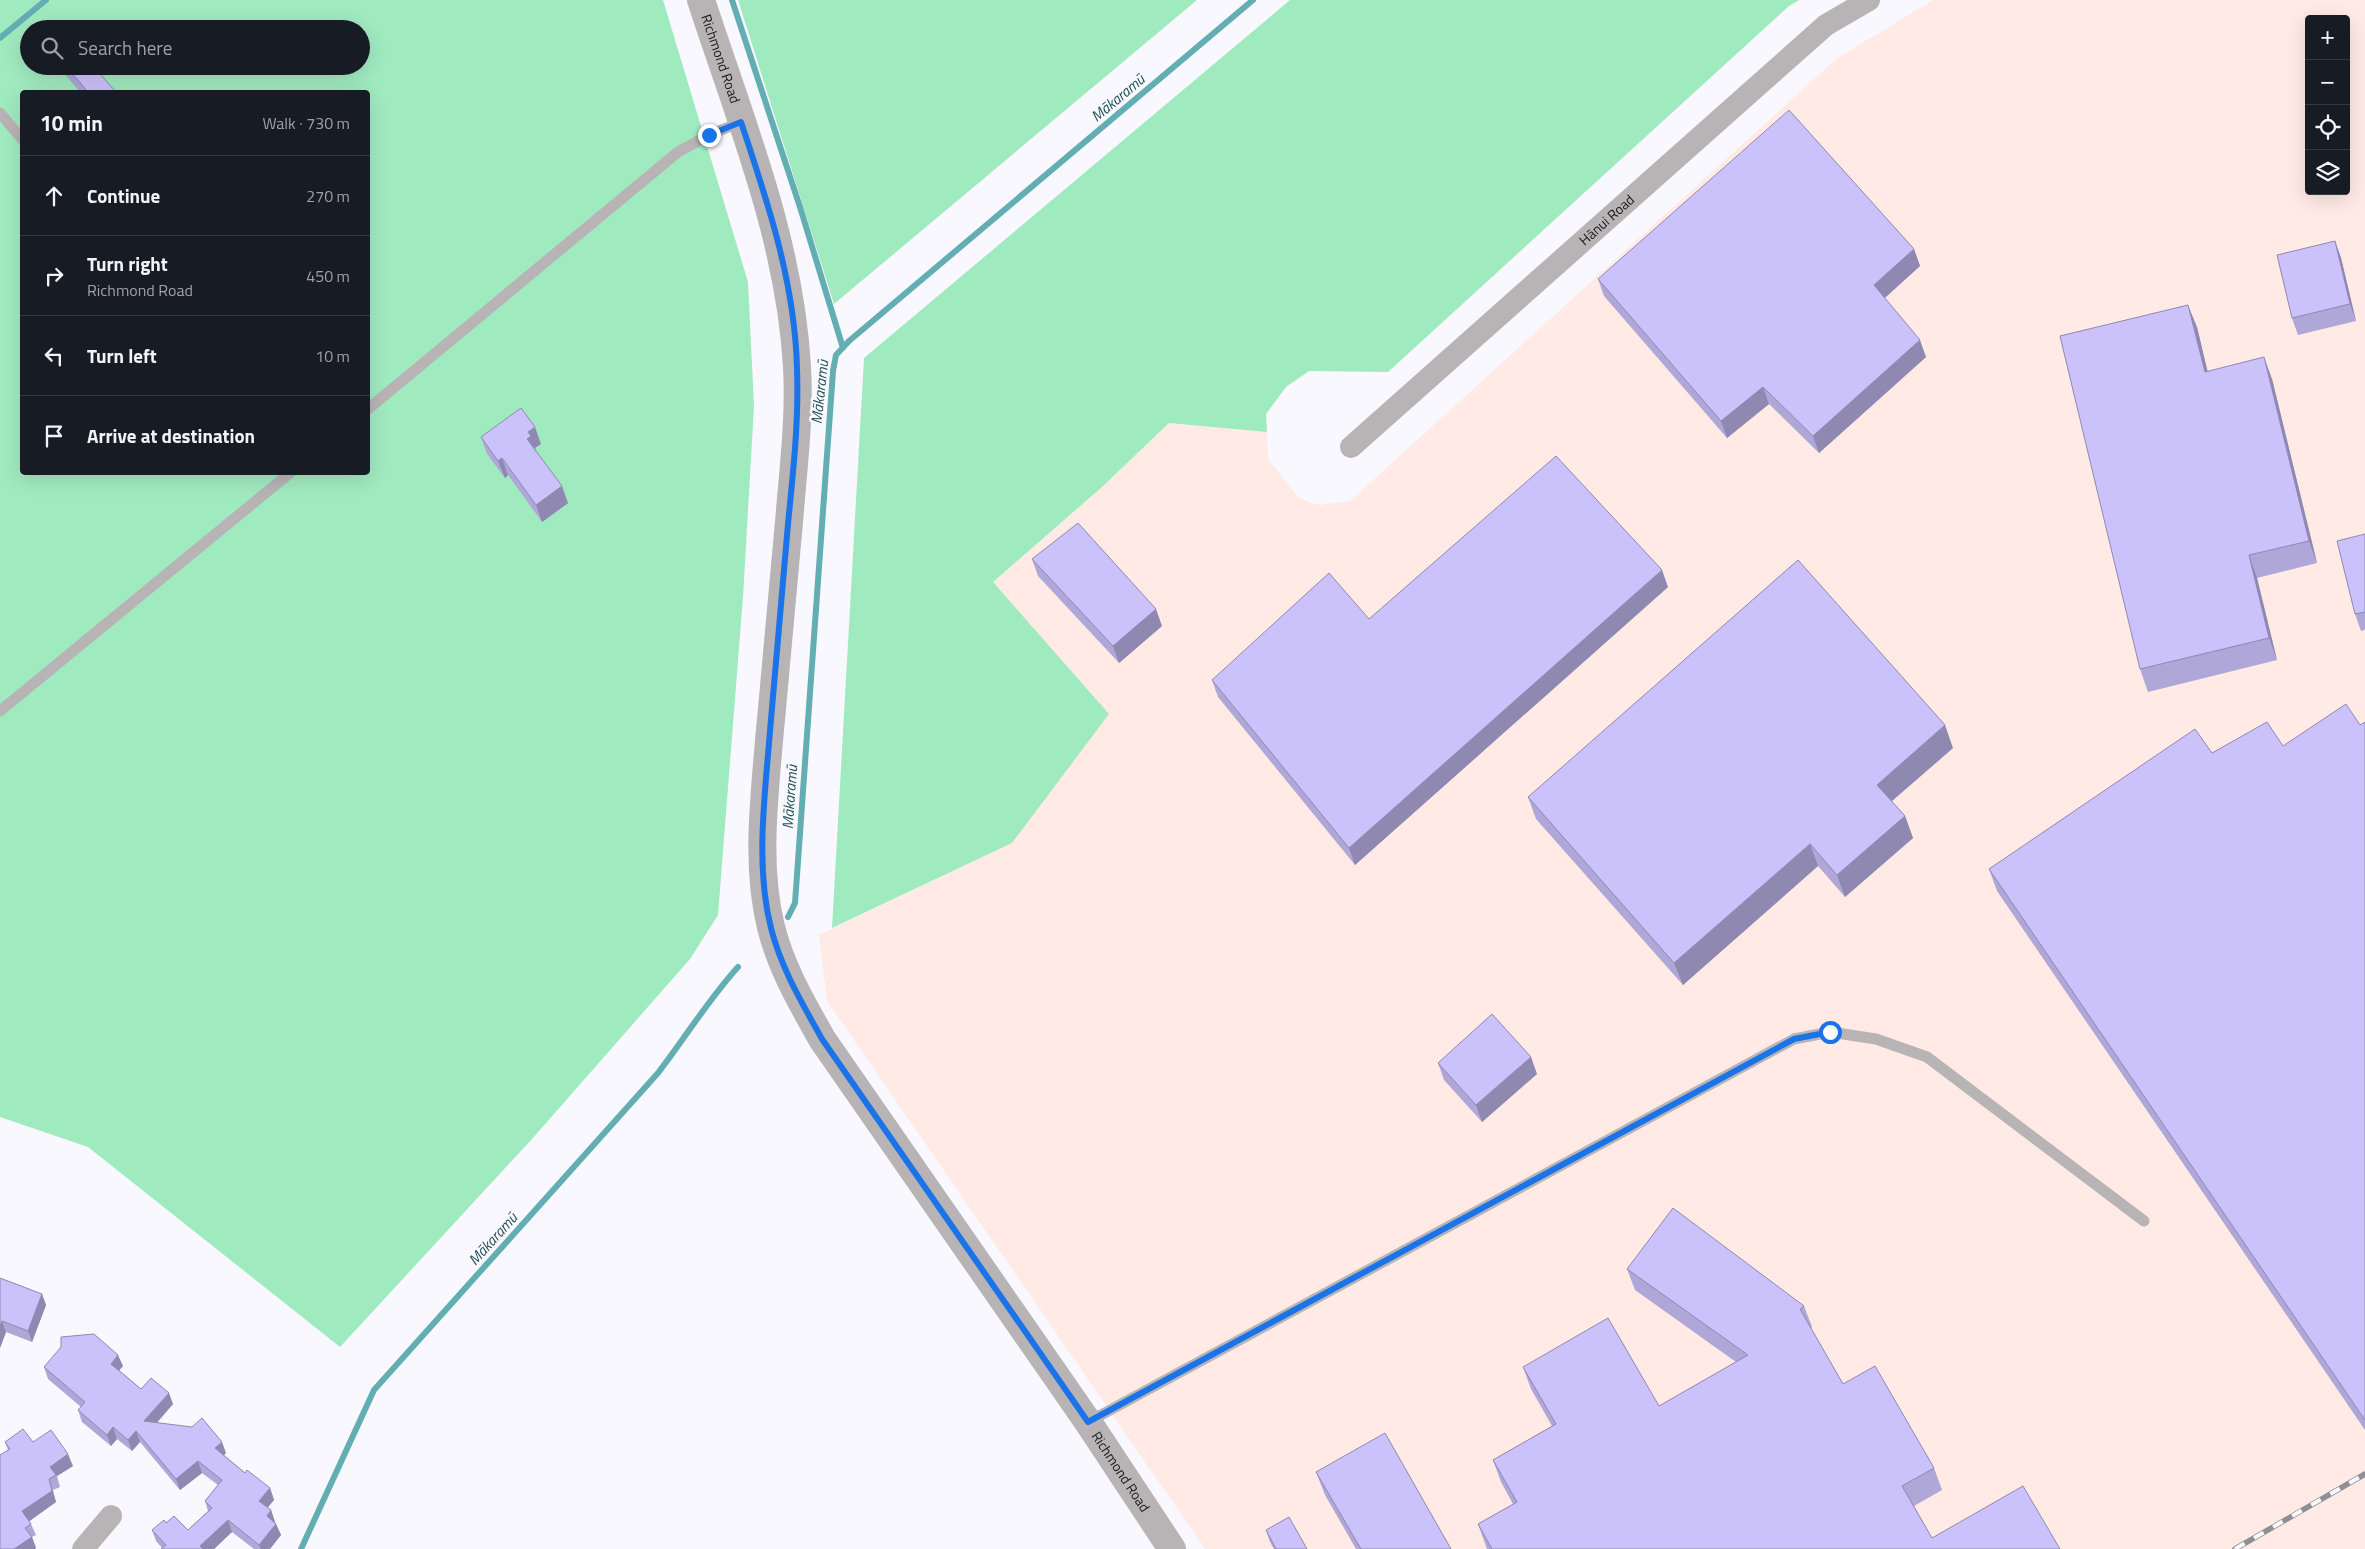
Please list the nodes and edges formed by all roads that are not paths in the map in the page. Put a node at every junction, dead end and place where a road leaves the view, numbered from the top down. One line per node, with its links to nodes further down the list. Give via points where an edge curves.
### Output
1 (701, 0): 4 (street, Richmond Road)
2 (1869, 0): 7 (street, Hānui Road, via 1826,25)
3 (0, 113): 5 (lane)
4 (741, 122): 6 (lane, via 678,152); 11 (street, Richmond Road, via 785,267 797,369 795,444 764,797 765,889 771,928 792,985 822,1039)
5 (20, 137)
6 (370, 407)
7 (1351, 447)
8 (287, 475): 9 (lane)
9 (0, 712)
10 (2144, 1221): 11 (lane, via 1927,1058 1876,1039 1830,1032 1794,1039)
11 (1088, 1422): 14 (street, Richmond Road)
12 (111, 1516): 13 (street)
13 (83, 1549)
14 (1172, 1549)

